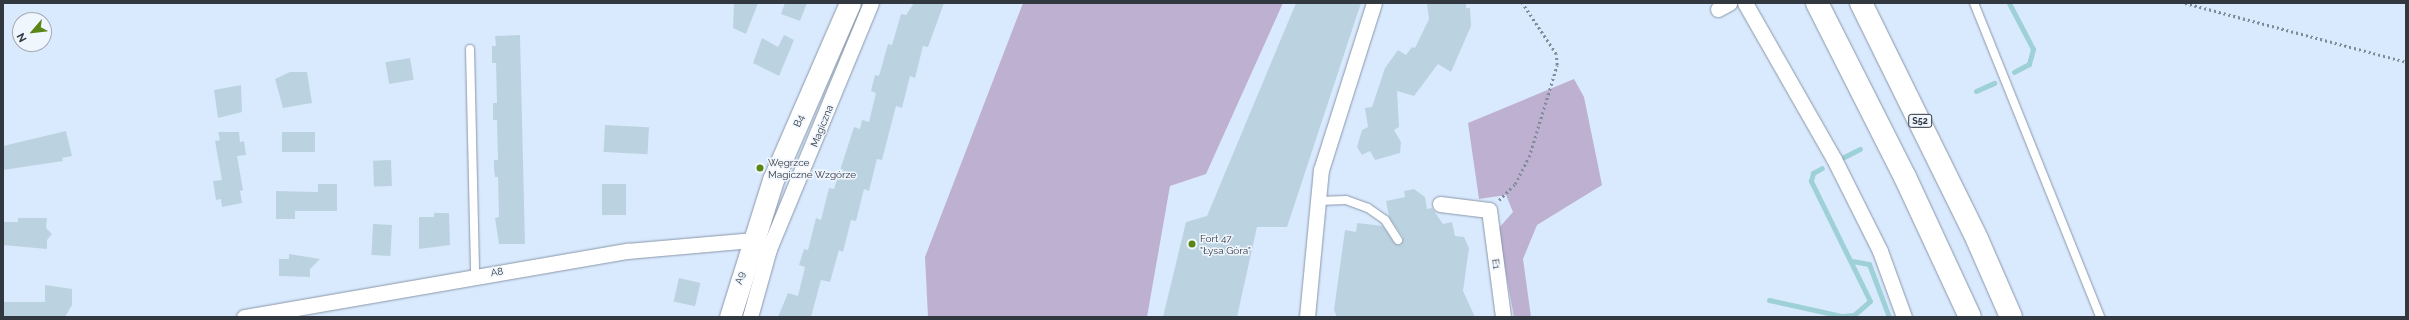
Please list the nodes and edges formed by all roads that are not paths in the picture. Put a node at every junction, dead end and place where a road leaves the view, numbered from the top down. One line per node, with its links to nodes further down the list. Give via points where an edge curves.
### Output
1 (850, 3): 12 (street, B4, via 773,180)
2 (871, 3): 18 (street, Magiczna, via 770,249)
3 (1374, 3): 9 (street, via 1321,170)
4 (1745, 3): 21 (street, via 1834,159 1880,251)
5 (1816, 3): 15 (highway, via 1905,177)
6 (1861, 3): 11 (highway, S52)
7 (1974, 3): 24 (lane)
8 (470, 49): 14 (lane)
9 (1318, 201): 13 (lane, via 1346,200 1368,208 1384,220); 19 (street)
10 (1440, 204): 20 (street, E1, via 1489,210)
11 (1977, 239): 22 (highway, S52); 23 (highway)
12 (752, 240): 14 (street, A8, via 627,251); 17 (street, A9)
13 (1398, 240)
14 (475, 276): 16 (street, A8)
15 (1967, 312)
16 (244, 317)
17 (730, 317)
18 (750, 317)
19 (1307, 317)
20 (1503, 317)
21 (1904, 317)
22 (2011, 317)
23 (2024, 317)
24 (2100, 317)

